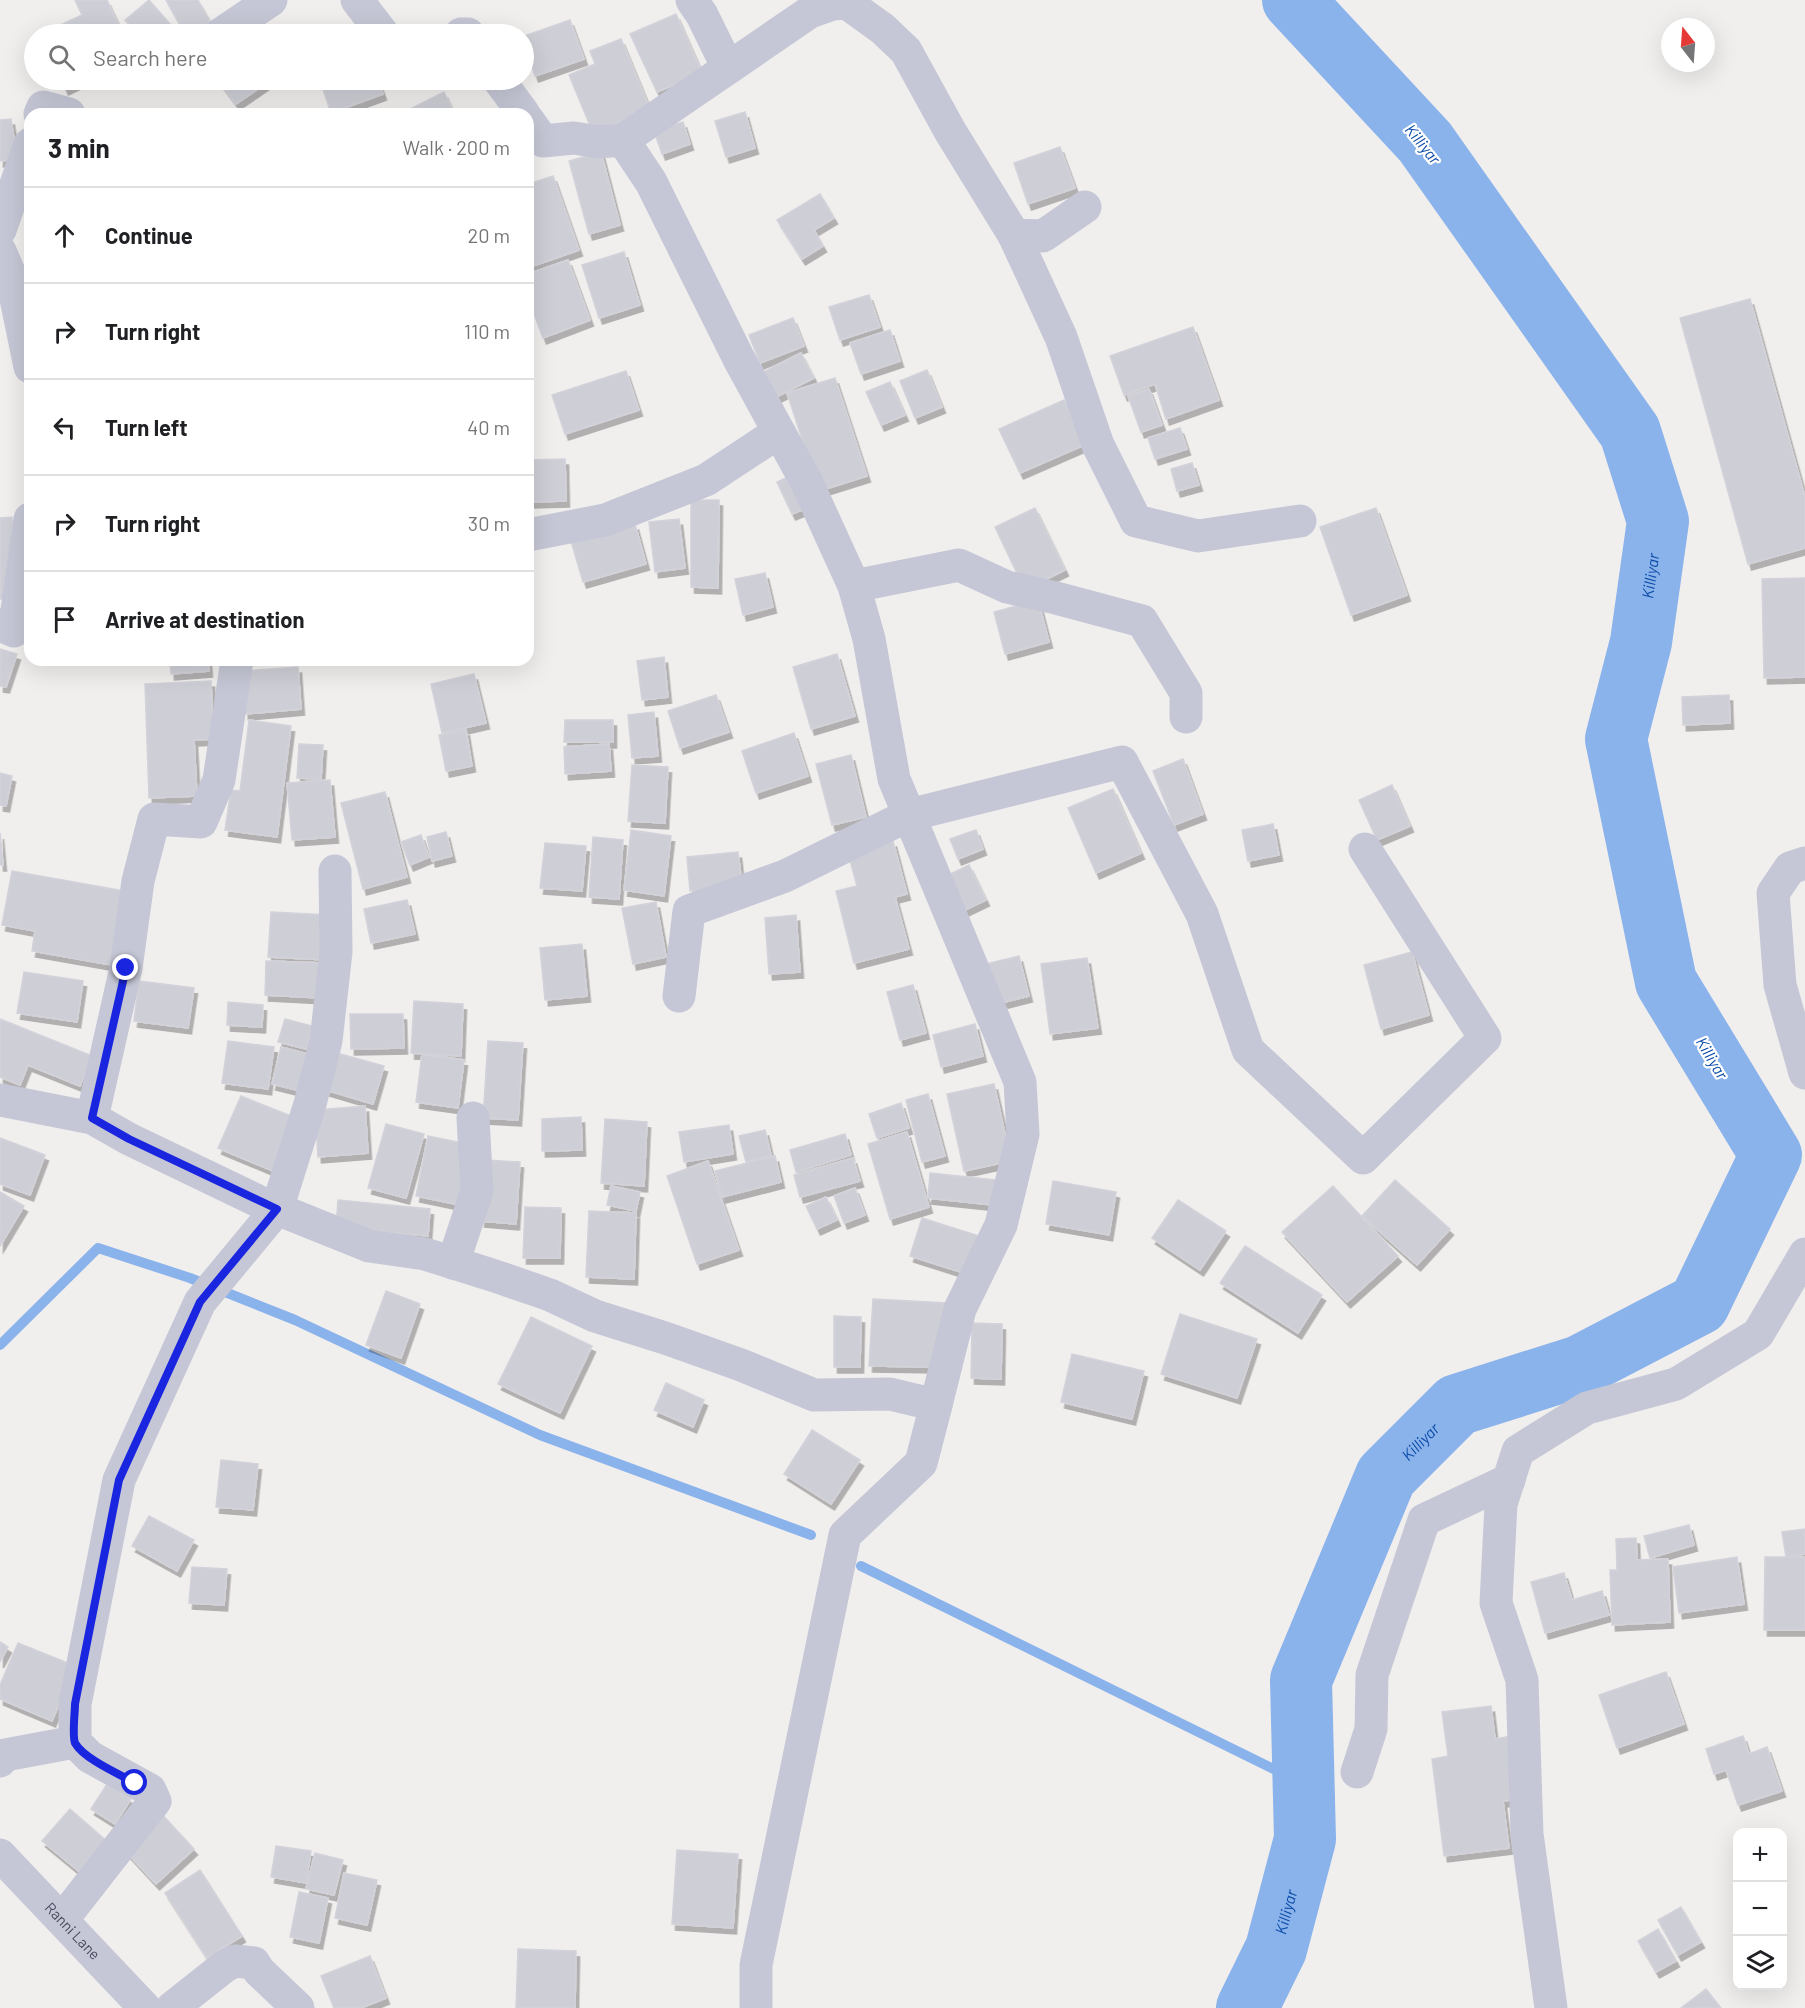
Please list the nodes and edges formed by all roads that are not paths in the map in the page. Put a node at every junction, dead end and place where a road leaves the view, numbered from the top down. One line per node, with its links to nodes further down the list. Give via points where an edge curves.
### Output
1 (271, 0): 4 (street)
2 (357, 0): 5 (street)
3 (692, 0): 6 (street)
4 (236, 24)
5 (375, 24)
6 (728, 68): 10 (street); 14 (street, via 810,12 833,4 853,6 906,51)
7 (506, 90): 8 (street)
8 (520, 108)
9 (534, 135): 10 (street, via 598,142)
10 (623, 140): 17 (street, via 651,182)
11 (24, 161): 13 (street)
12 (1085, 207): 14 (street, via 1043,236)
13 (0, 230)
14 (1014, 235): 18 (street, via 1061,337 1098,445 1136,521 1198,536)
15 (0, 251): 16 (street, via 12,279)
16 (24, 338)
17 (779, 432): 19 (street, via 706,480 605,520); 21 (street)
18 (1300, 521)
19 (534, 534)
20 (24, 561): 22 (street, via 14,631)
21 (854, 586): 24 (street, via 959,565 1007,587 1142,621 1186,693); 25 (street, via 869,639 894,779)
22 (0, 625)
23 (236, 666): 32 (street, via 219,780 201,822 154,819 138,881 126,968)
24 (1186, 717)
25 (909, 815): 26 (street, via 1122,762 1202,914 1248,1050 1363,1158 1485,1038); 29 (street, via 784,876 689,911); 37 (street, via 1020,1082 1023,1134 1001,1225 960,1309)
26 (1365, 849)
27 (1805, 863): 30 (street, via 1790,868 1773,893 1780,986)
28 (335, 871): 34 (street, via 336,952 326,1041)
29 (679, 996)
30 (1805, 1074)
31 (0, 1100): 32 (street)
32 (92, 1118): 34 (street)
33 (473, 1118): 36 (street, via 477,1191)
34 (277, 1209): 36 (street, via 369,1246 425,1254); 39 (street, via 200,1302 119,1480 75,1704)
35 (1805, 1254): 38 (street, via 1758,1334 1676,1384 1587,1408 1518,1451)
36 (453, 1263): 37 (street, via 550,1294 595,1316 814,1395 890,1394)
37 (936, 1405): 47 (street, via 921,1463 845,1534 756,1965)
38 (1509, 1480): 41 (street, via 1424,1520 1372,1674 1371,1729); 48 (street, via 1501,1504 1496,1603 1522,1680 1527,1834)
39 (75, 1742): 40 (street, via 5,1755); 43 (street, via 90,1757 150,1790 155,1801)
40 (0, 1761)
41 (1357, 1772)
42 (0, 1855): 43 (street, Ranni Lane)
43 (62, 1920): 45 (street, Ranni Lane)
44 (296, 2007): 46 (street, via 254,1963 235,1961)
45 (145, 2008)
46 (172, 2008)
47 (754, 2008)
48 (1551, 2008)

